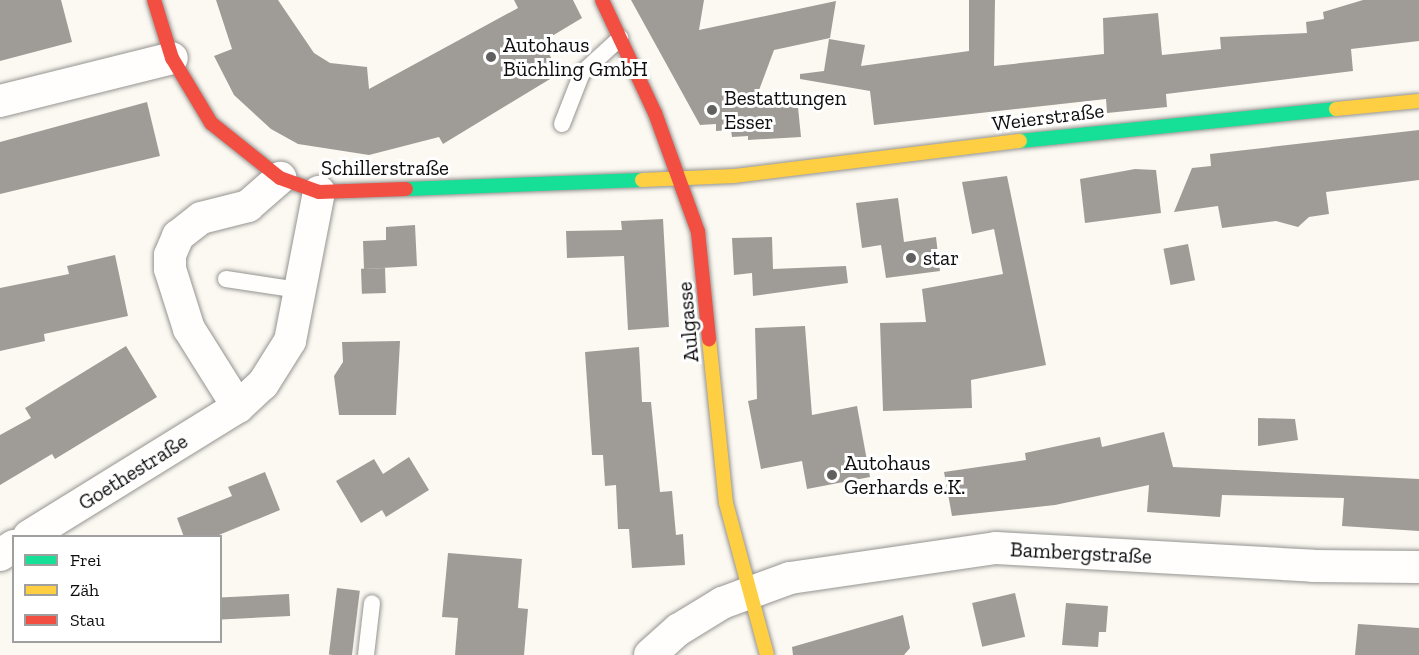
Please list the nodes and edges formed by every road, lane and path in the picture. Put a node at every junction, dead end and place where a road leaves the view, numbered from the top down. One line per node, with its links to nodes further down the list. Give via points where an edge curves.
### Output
1 (153, 0): 4 (street, Schillerstraße)
2 (602, 0): 3 (street, Aulgasse)
3 (620, 38): 7 (lane, via 582,73); 9 (street, Aulgasse)
4 (172, 58): 5 (street); 8 (street, Schillerstraße, via 212,123)
5 (0, 101)
6 (1419, 101): 9 (street, Weierstraße)
7 (562, 124)
8 (280, 178): 10 (street, Schillerstraße); 13 (street, via 248,206 201,218 178,236 170,255 170,269 189,330)
9 (682, 181): 10 (street, Schillerstraße); 16 (street, Aulgasse, via 706,280 726,503)
10 (319, 192): 12 (street, Goethestraße)
11 (226, 279): 12 (lane)
12 (299, 290): 13 (street, Goethestraße, via 290,341 263,384)
13 (238, 407): 14 (street, Goethestraße)
14 (32, 535)
15 (1419, 567): 16 (street, Bambergstraße, via 1313,566 996,548 790,578)
16 (747, 591): 19 (street, Bambergstraße, via 678,630); 20 (street, Aulgasse)
17 (372, 603): 18 (lane)
18 (366, 655)
19 (651, 655)
20 (767, 655)

